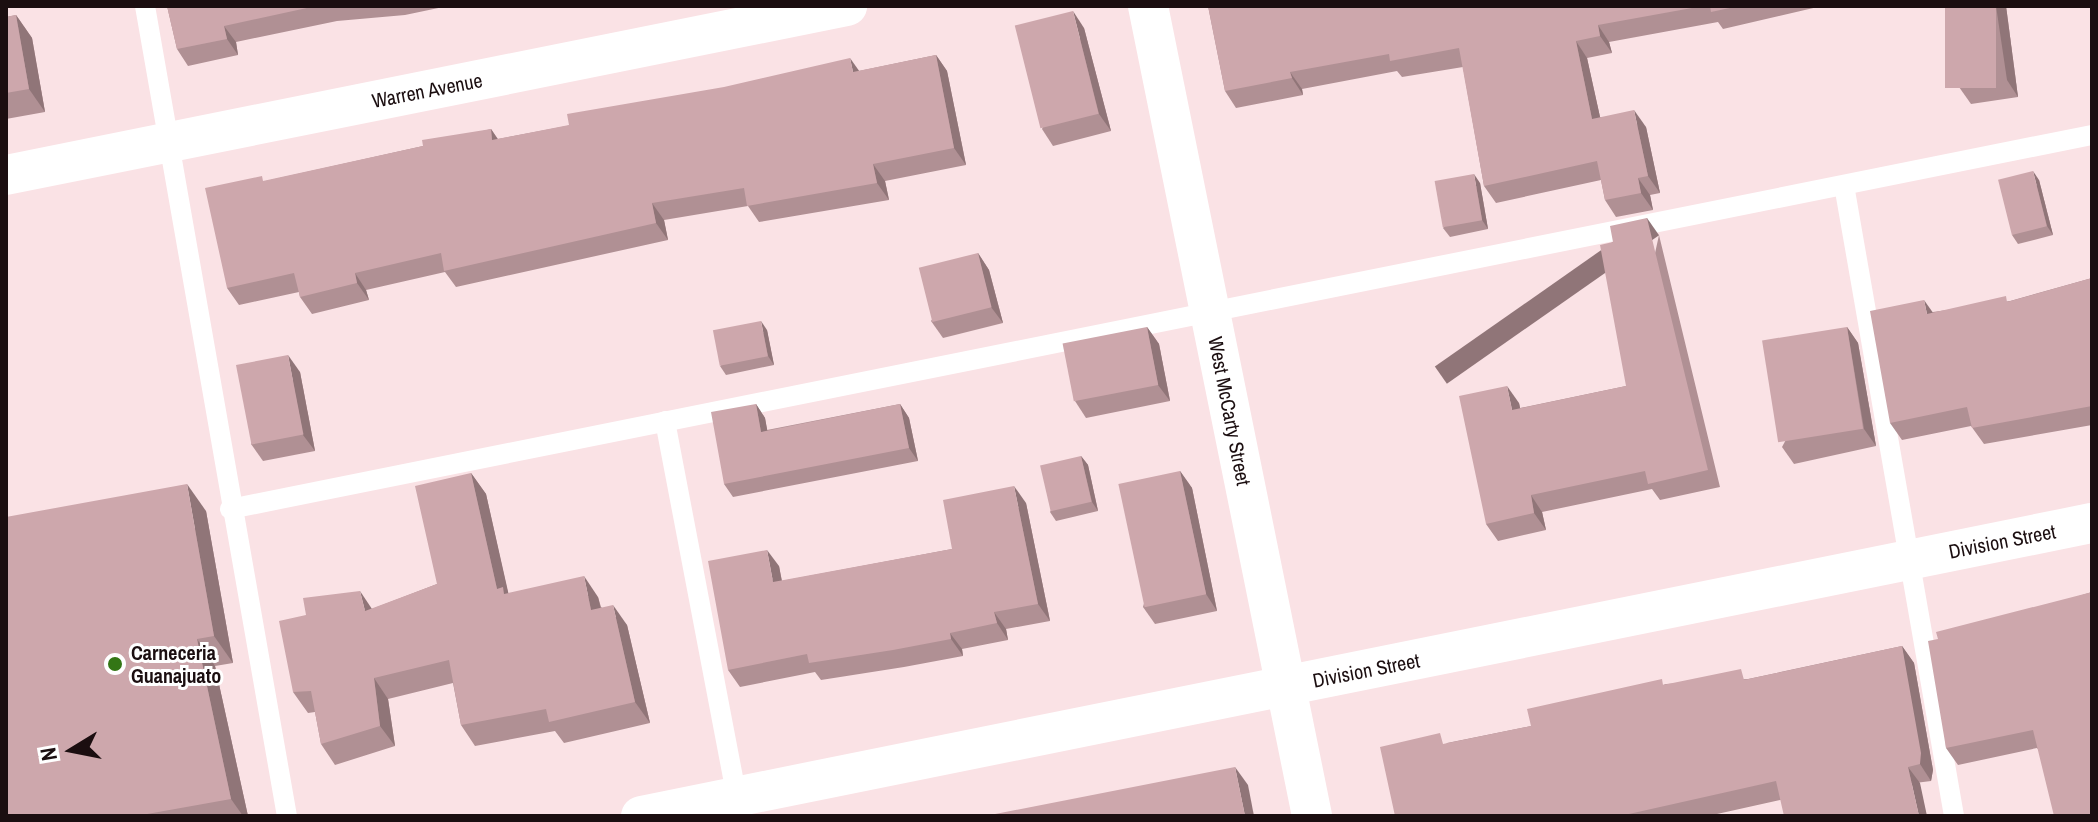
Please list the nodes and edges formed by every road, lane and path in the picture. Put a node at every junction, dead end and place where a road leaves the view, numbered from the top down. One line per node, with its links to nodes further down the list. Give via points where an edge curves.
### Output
1 (145, 6): 5 (lane)
2 (847, 6): 5 (street, Warren Avenue)
3 (1148, 6): 8 (street, West McCarty Street)
4 (2092, 135): 7 (lane)
5 (166, 142): 6 (street, Warren Avenue); 10 (lane)
6 (6, 175)
7 (1844, 185): 8 (lane); 12 (lane)
8 (1210, 311): 9 (lane); 13 (street, West McCarty Street)
9 (665, 421): 10 (lane); 14 (lane)
10 (230, 509): 15 (lane)
11 (2092, 523): 12 (street, Division Street)
12 (1906, 560): 13 (street, Division Street); 18 (lane)
13 (1286, 686): 14 (street, Division Street); 17 (street, West McCarty Street)
14 (738, 806): 16 (street, Division Street)
15 (287, 816)
16 (641, 816)
17 (1312, 816)
18 (1954, 816)

